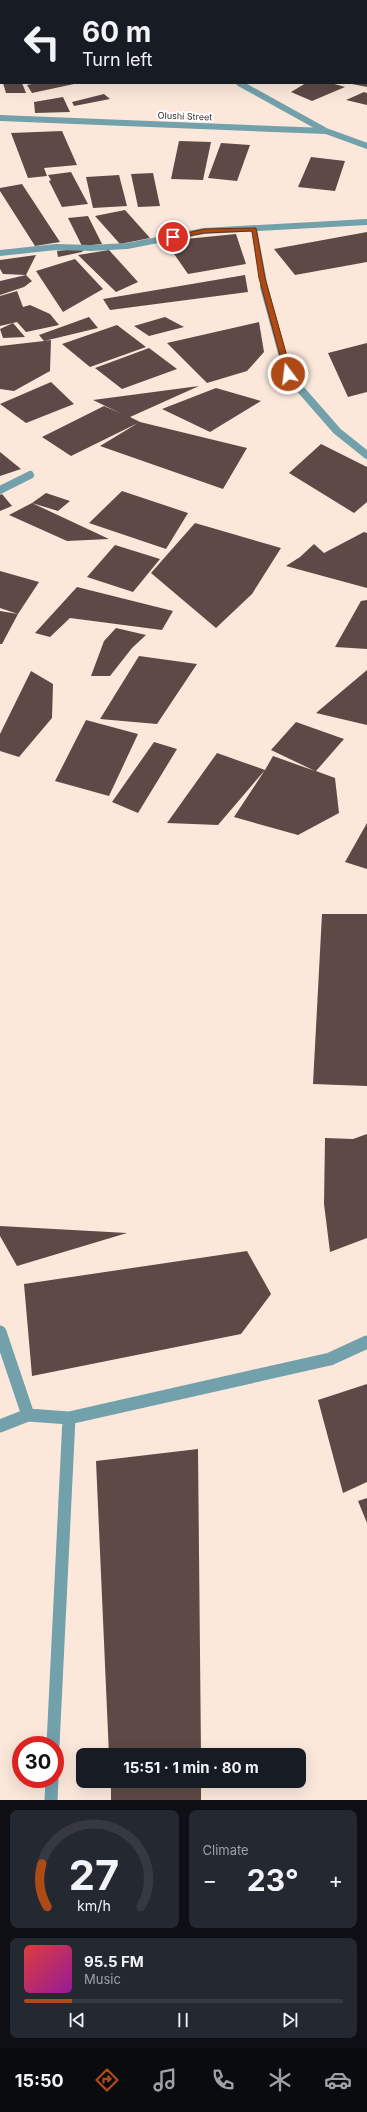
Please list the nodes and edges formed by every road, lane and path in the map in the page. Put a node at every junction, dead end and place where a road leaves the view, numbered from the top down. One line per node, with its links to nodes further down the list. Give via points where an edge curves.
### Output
1 (241, 84): 3 (street)
2 (0, 118): 3 (street, Olushi Street)
3 (326, 131): 4 (street, Olushi Street)
4 (367, 146)
5 (367, 222): 6 (street)
6 (254, 229): 7 (street, via 204,231 126,246 56,247); 8 (street, via 262,278 288,374 337,431)
7 (0, 253)
8 (367, 454)
9 (30, 475): 10 (street)
10 (0, 490)
11 (0, 1332): 13 (street)
12 (367, 1342): 14 (street, via 330,1359)
13 (28, 1415): 14 (street); 15 (street)
14 (69, 1418): 16 (street)
15 (0, 1426)
16 (53, 1736)
17 (52, 1788): 18 (street)
18 (51, 1800)

